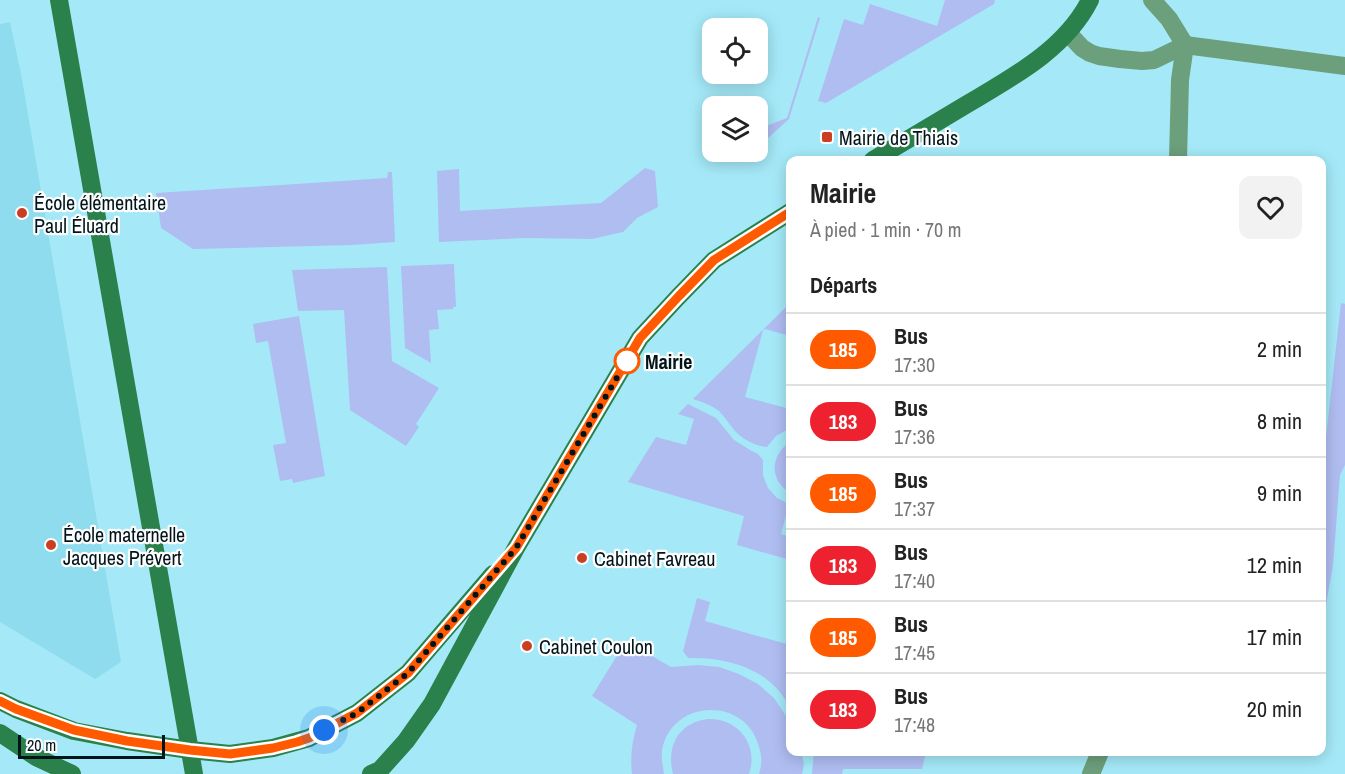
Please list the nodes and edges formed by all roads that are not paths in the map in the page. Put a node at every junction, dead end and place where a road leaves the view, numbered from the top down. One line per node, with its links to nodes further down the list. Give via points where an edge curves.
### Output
1 (59, 0): 13 (main road)
2 (1090, 0): 4 (main road)
3 (1152, 0): 5 (street)
4 (1068, 33): 5 (street, via 1090,53 1120,59 1154,60); 7 (main road, via 1010,78)
5 (1185, 45): 6 (street); 8 (street)
6 (1345, 66)
7 (880, 156)
8 (1178, 156)
9 (786, 215): 10 (main road, via 714,260 640,338)
10 (516, 548): 13 (main road, via 408,673 357,713 309,738 273,748 230,754); 15 (main road, via 432,704)
11 (0, 701): 13 (main road, via 74,730)
12 (0, 733): 16 (main road)
13 (190, 750): 17 (main road)
14 (1098, 756): 18 (street)
15 (378, 773)
16 (72, 774)
17 (194, 774)
18 (1091, 774)

